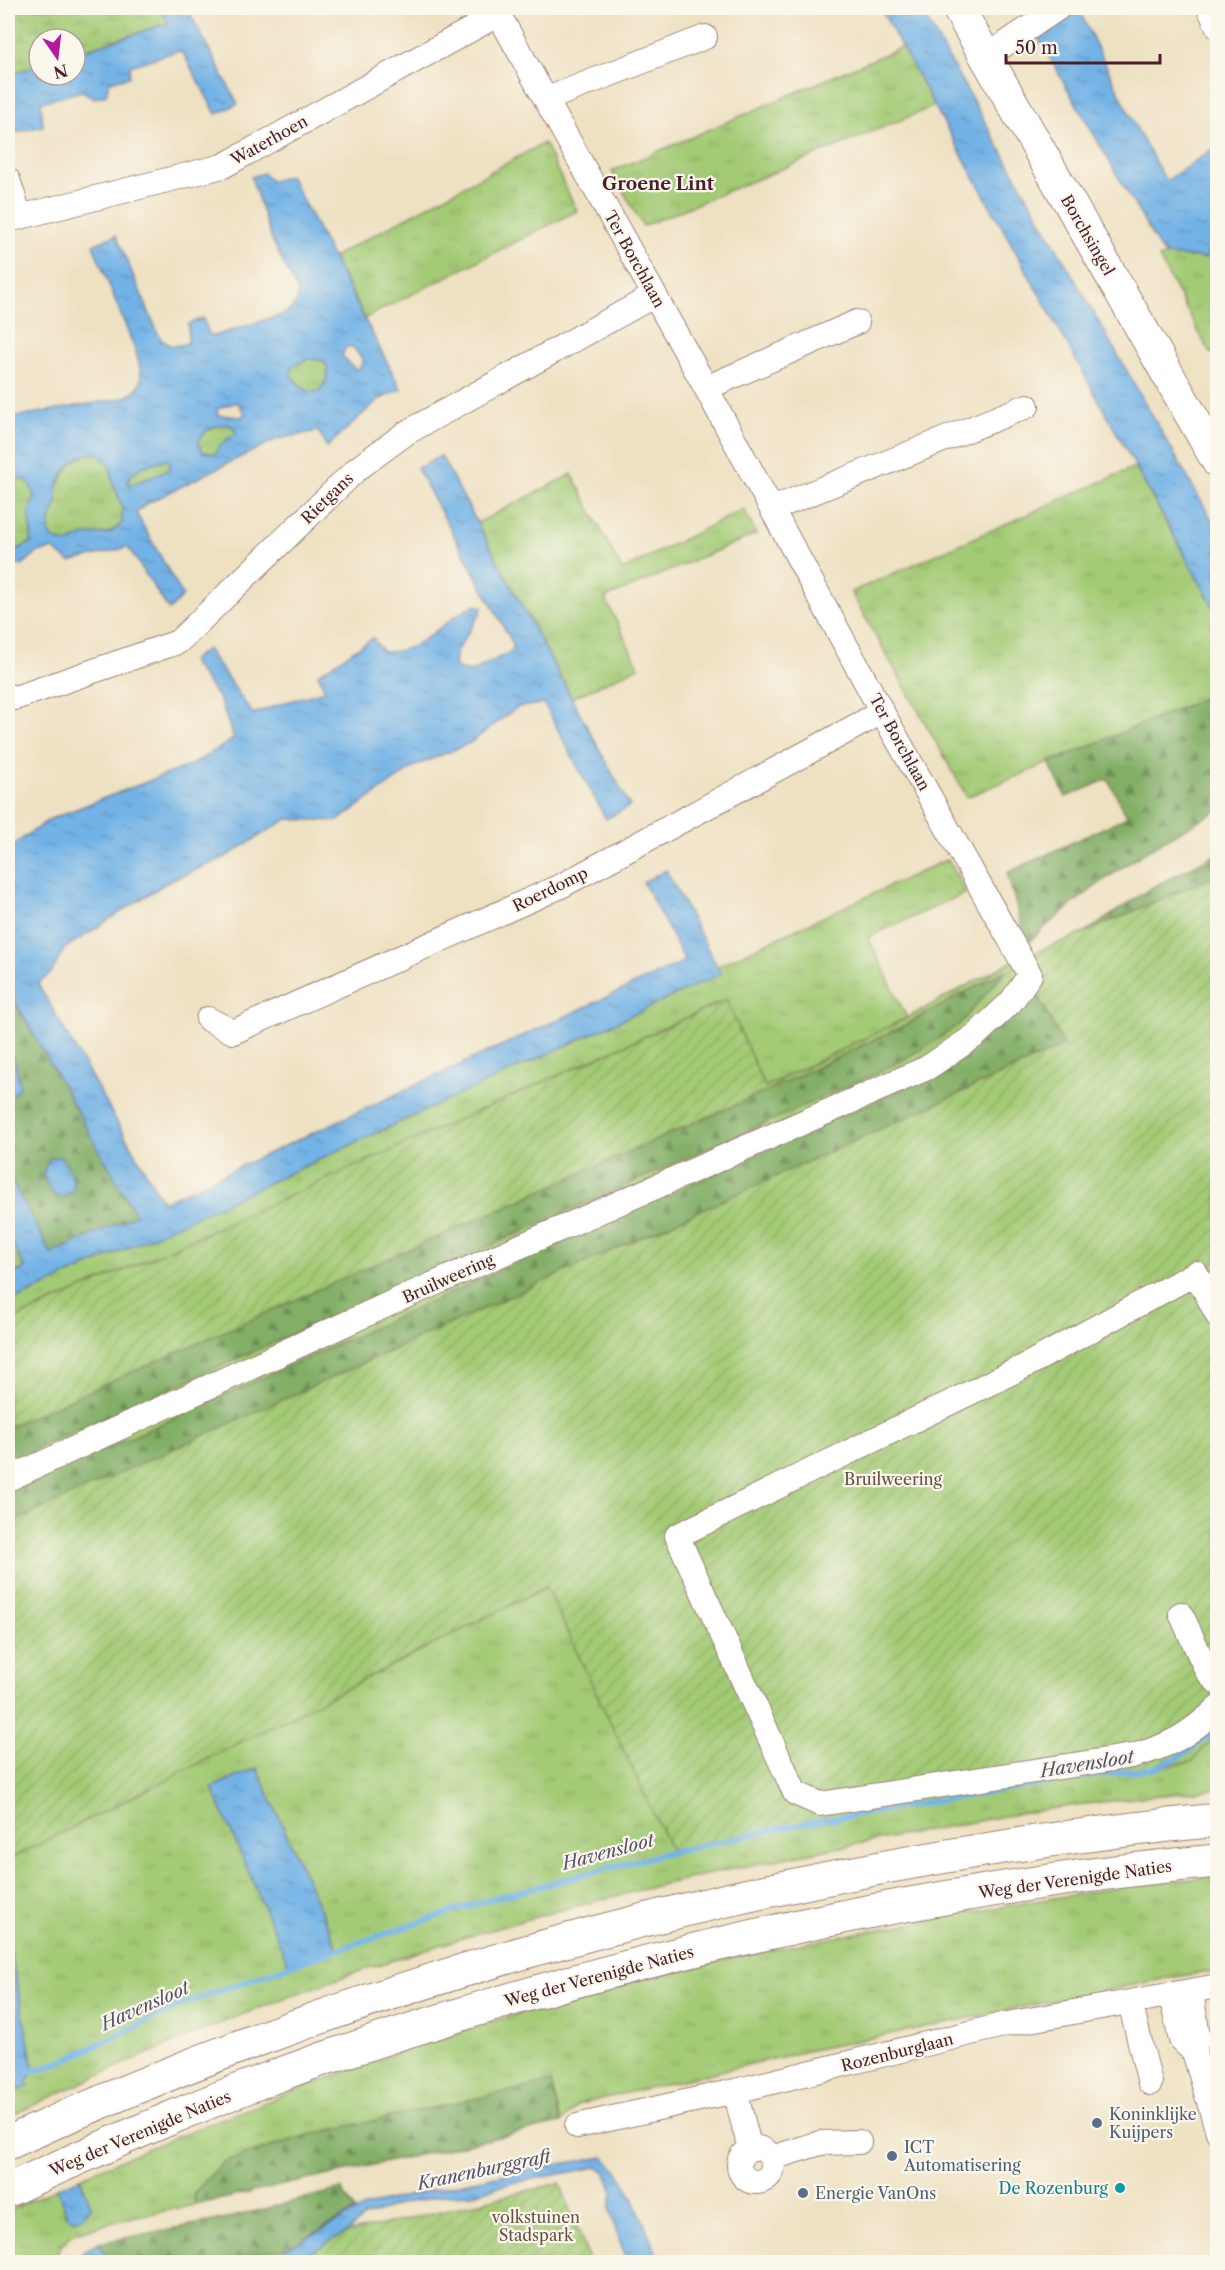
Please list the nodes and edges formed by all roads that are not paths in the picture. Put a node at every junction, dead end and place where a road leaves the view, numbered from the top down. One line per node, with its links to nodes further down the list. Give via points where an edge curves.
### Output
1 (957, 8): 7 (main road, Borchsingel)
2 (1058, 8): 7 (street)
3 (1209, 8): 5 (street)
4 (497, 11): 8 (street, Ter Borchlaan); 10 (street, Waterhoen, via 223,166)
5 (1218, 27)
6 (705, 36): 8 (street)
7 (986, 57): 15 (main road, Borchsingel)
8 (547, 99): 11 (street, Ter Borchlaan)
9 (8, 180): 10 (street, Waterhoen)
10 (14, 218)
11 (655, 295): 13 (street, Ter Borchlaan); 17 (street, Rietgans, via 406,434 365,463 178,642 15,698)
12 (857, 322): 13 (street)
13 (706, 388): 16 (street, Ter Borchlaan)
14 (1027, 406): 16 (street)
15 (1218, 462)
16 (772, 509): 18 (street, Ter Borchlaan)
17 (8, 696)
18 (882, 712): 19 (street, Ter Borchlaan); 20 (street, Roerdomp, via 561,886 233,1032)
19 (1030, 975): 22 (street, Bruilweering, via 1011,1002 976,1035 927,1068 404,1297)
20 (208, 1019)
21 (1218, 1316): 25 (street, via 1196,1274 1025,1366 677,1536 795,1793 820,1804 1142,1753 1162,1748 1196,1728)
22 (8, 1479)
23 (1181, 1614): 24 (street, via 1207,1671)
24 (1218, 1683)
25 (1218, 1708)
26 (1218, 1820): 37 (highway, via 1040,1842 863,1871 719,1902 522,1954 279,2031)
27 (1218, 1861): 38 (highway, Weg der Verenigde Naties, via 1051,1880 930,1900 770,1931 600,1973 315,2062)
28 (1218, 1986): 29 (street, Rozenburglaan)
29 (1181, 1992): 30 (street, Rozenburglaan); 31 (street, via 1181,2040)
30 (1130, 2002): 32 (street); 33 (street, Rozenburglaan, via 1007,2024)
31 (1209, 2076): 35 (street)
32 (1150, 2083)
33 (735, 2091): 34 (street, Rozenburglaan); 36 (street, via 761,2154 820,2143)
34 (577, 2126)
35 (1218, 2132)
36 (859, 2142)
37 (8, 2143)
38 (8, 2190)

